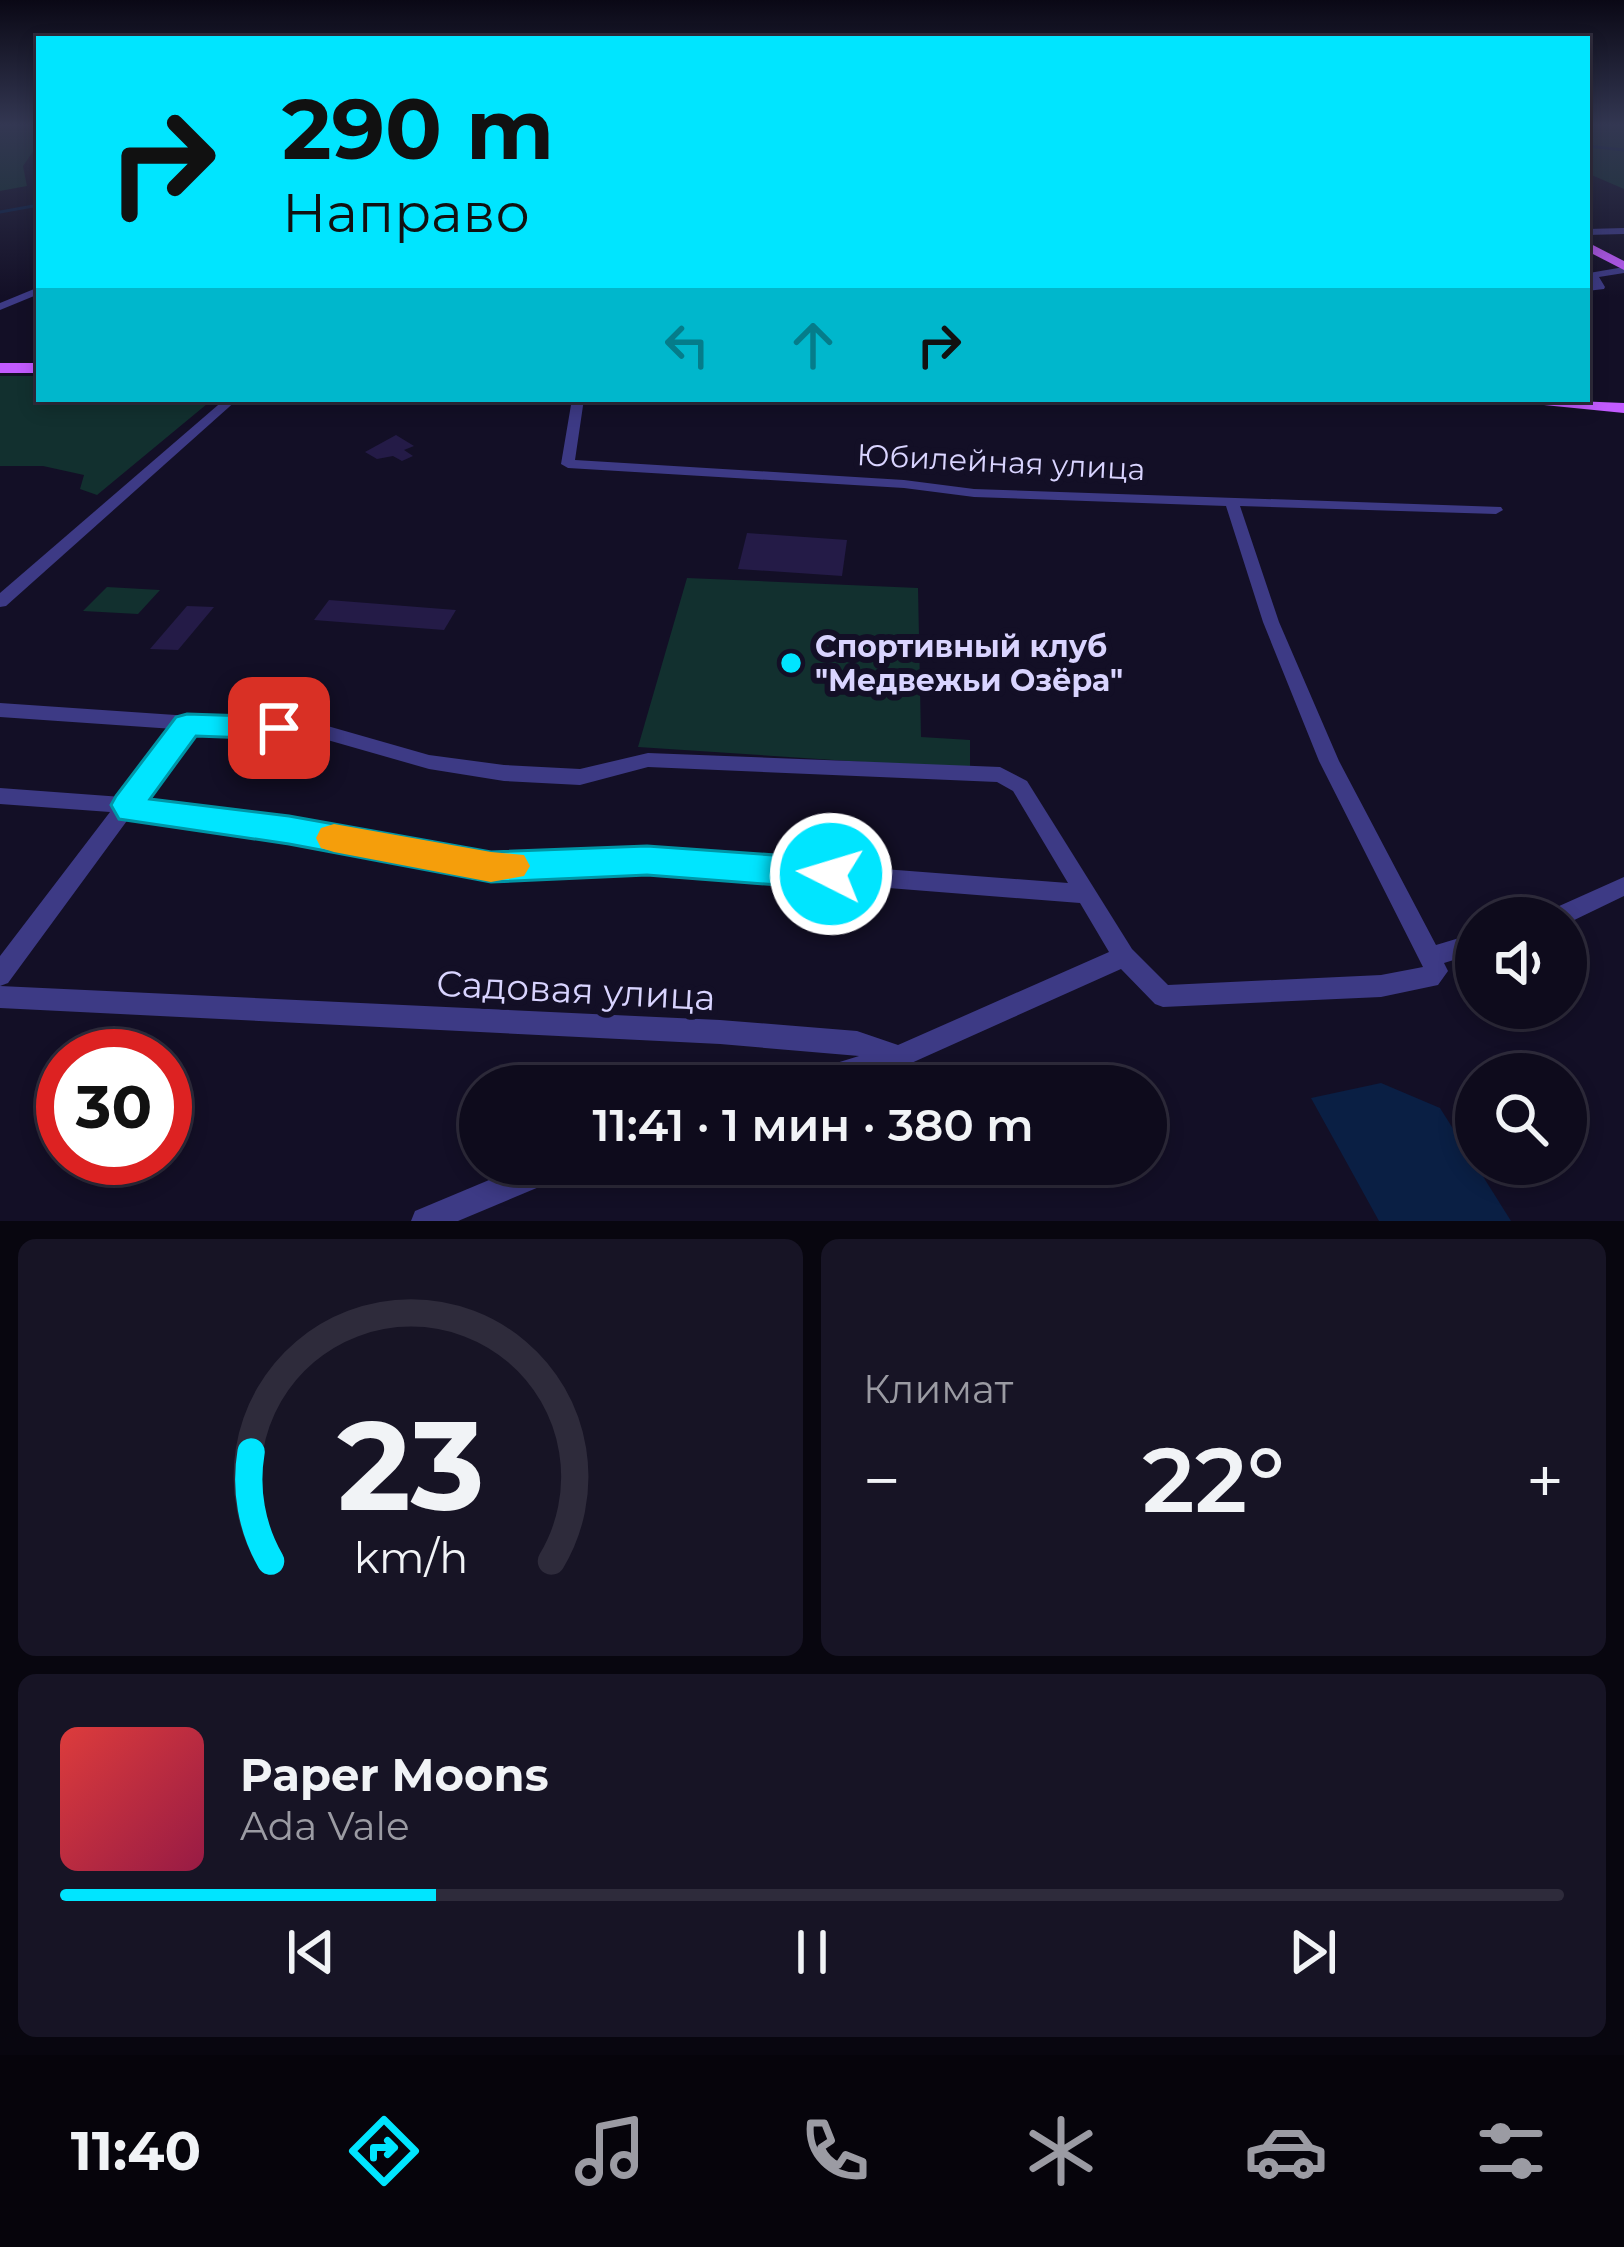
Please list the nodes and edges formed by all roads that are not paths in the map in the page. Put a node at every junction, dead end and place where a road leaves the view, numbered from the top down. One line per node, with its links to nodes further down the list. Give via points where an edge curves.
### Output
1 (1624, 231): 2 (street)
2 (1590, 232)
3 (1590, 248): 4 (main road)
4 (1624, 268): 5 (street, via 1593,275 1600,287)
5 (1590, 288)
6 (36, 291): 7 (street)
7 (0, 307)
8 (0, 368): 9 (main road)
9 (36, 368)
10 (229, 402): 16 (street)
11 (578, 402): 14 (street, Юбилейная улица, via 568,464 974,493)
12 (1561, 402): 13 (main road)
13 (1624, 409)
14 (1231, 500): 15 (street, Юбилейная улица); 26 (street, via 1329,761)
15 (1496, 510)
16 (0, 602)
17 (0, 710): 18 (street)
18 (187, 725): 20 (street); 22 (street, via 324,732 504,773 580,777 648,760 1000,775 1020,786)
19 (0, 796): 20 (street)
20 (128, 805): 22 (street, via 491,867 647,860); 27 (street)
21 (1624, 886): 23 (street)
22 (1086, 894): 25 (street)
23 (1587, 903)
24 (1455, 949): 26 (street)
25 (1124, 956): 26 (street, via 1162,996 1412,982 1436,971); 29 (street)
26 (1430, 957)
27 (0, 975)
28 (0, 997): 29 (street, Садовая улица, via 720,1032 857,1042)
29 (898, 1057): 30 (street)
30 (871, 1065)
31 (510, 1185): 32 (street)
32 (425, 1221)

